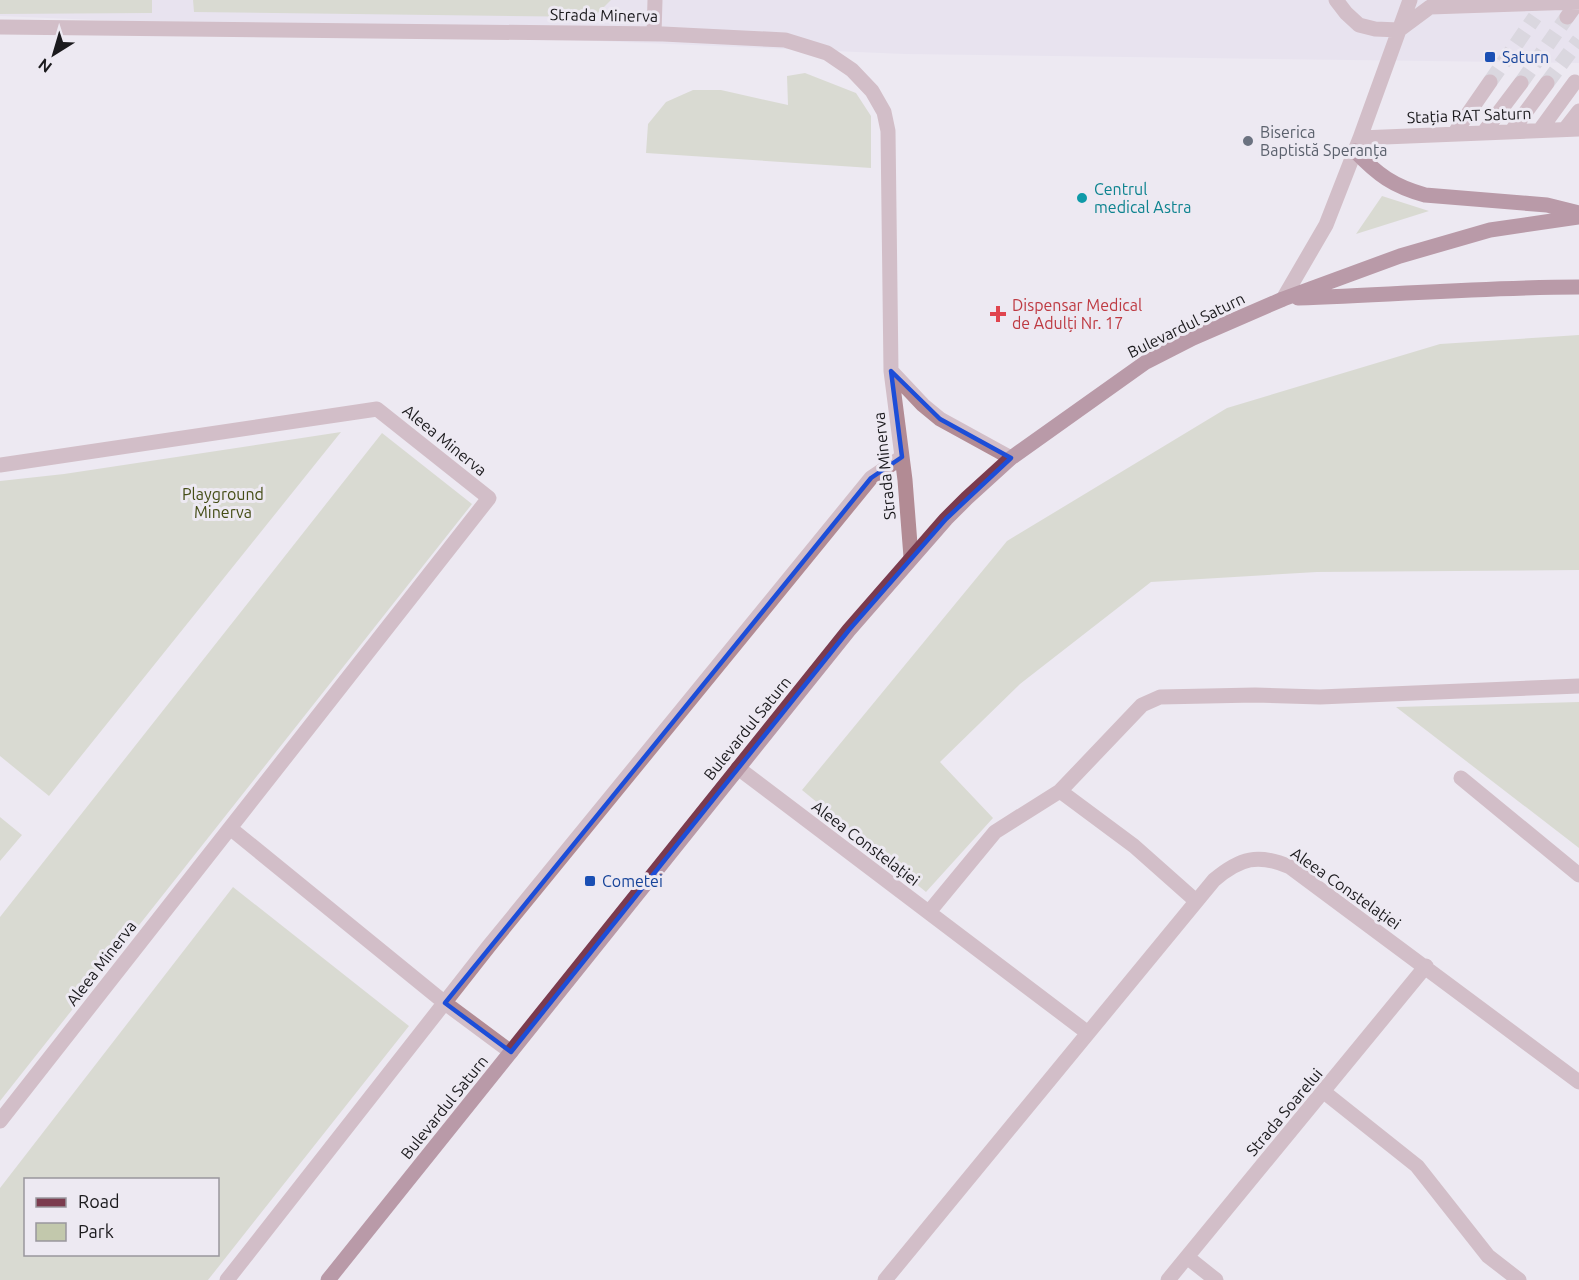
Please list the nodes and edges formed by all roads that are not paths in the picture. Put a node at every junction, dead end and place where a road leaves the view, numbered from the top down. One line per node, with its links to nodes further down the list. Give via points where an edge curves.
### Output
1 (655, 0): 10 (street)
2 (1336, 0): 9 (street, via 1359,25)
3 (1410, 0): 9 (street)
4 (1578, 2): 5 (street); 7 (street)
5 (1544, 3): 6 (street); 9 (street, via 1430,7)
6 (1535, 17)
7 (1567, 17)
8 (0, 27): 10 (street, Strada Minerva)
9 (1399, 30): 21 (street)
10 (654, 34): 25 (street, Strada Minerva, via 785,39 827,53 852,70 872,91 884,112 888,131)
11 (1490, 82): 20 (street)
12 (1575, 82): 17 (street)
13 (1521, 83): 18 (street)
14 (1547, 83): 19 (street)
15 (1579, 111): 16 (street)
16 (1572, 129): 17 (street, Stația RAT Saturn)
17 (1540, 130): 19 (street, Stația RAT Saturn)
18 (1484, 132): 19 (street, Stația RAT Saturn); 20 (street, Stația RAT Saturn)
19 (1511, 132)
20 (1454, 134): 21 (street, Stația RAT Saturn)
21 (1358, 145): 22 (main road, via 1376,173 1406,190 1548,205); 24 (street, via 1326,225)
22 (1579, 215): 24 (main road, Bulevardul Saturn, via 1490,230 1400,256)
23 (1579, 287): 24 (main road, Bulevardul Saturn)
24 (1283, 299): 27 (main road, Bulevardul Saturn, via 1146,362)
25 (891, 371): 26 (street, Strada Minerva); 27 (street, via 940,419)
26 (902, 457): 29 (street, Strada Minerva); 39 (street, via 872,478)
27 (1011, 458): 29 (main road, Bulevardul Saturn)
28 (0, 465): 34 (street, Aleea Minerva, via 377,409 489,498)
29 (911, 557): 31 (main road, Bulevardul Saturn)
30 (1579, 686): 33 (street, via 1320,697 1160,697 1142,705)
31 (738, 768): 37 (street, Aleea Constelației); 41 (main road, Bulevardul Saturn)
32 (1461, 778): 35 (street)
33 (1060, 791): 36 (street, via 1134,846); 37 (street, via 995,832)
34 (230, 828): 39 (street); 44 (street, Aleea Minerva)
35 (1579, 875)
36 (1196, 901): 38 (street, Aleea Constelației, via 1231,866 1254,858 1274,860 1290,867); 40 (street, Aleea Constelației)
37 (929, 912): 40 (street, Aleea Constelației)
38 (1426, 966): 42 (street, Aleea Constelației); 43 (street, Strada Soarelui)
39 (445, 1003): 41 (street); 46 (street)
40 (1088, 1033): 48 (street, Aleea Constelației)
41 (511, 1052): 47 (main road, Bulevardul Saturn)
42 (1579, 1082)
43 (1324, 1092): 45 (street, Strada Soarelui); 51 (street, via 1417,1166 1488,1256)
44 (0, 1121)
45 (1187, 1257): 49 (street, Strada Soarelui); 50 (street)
46 (227, 1280)
47 (328, 1280)
48 (885, 1280)
49 (1168, 1280)
50 (1216, 1280)
51 (1519, 1280)

